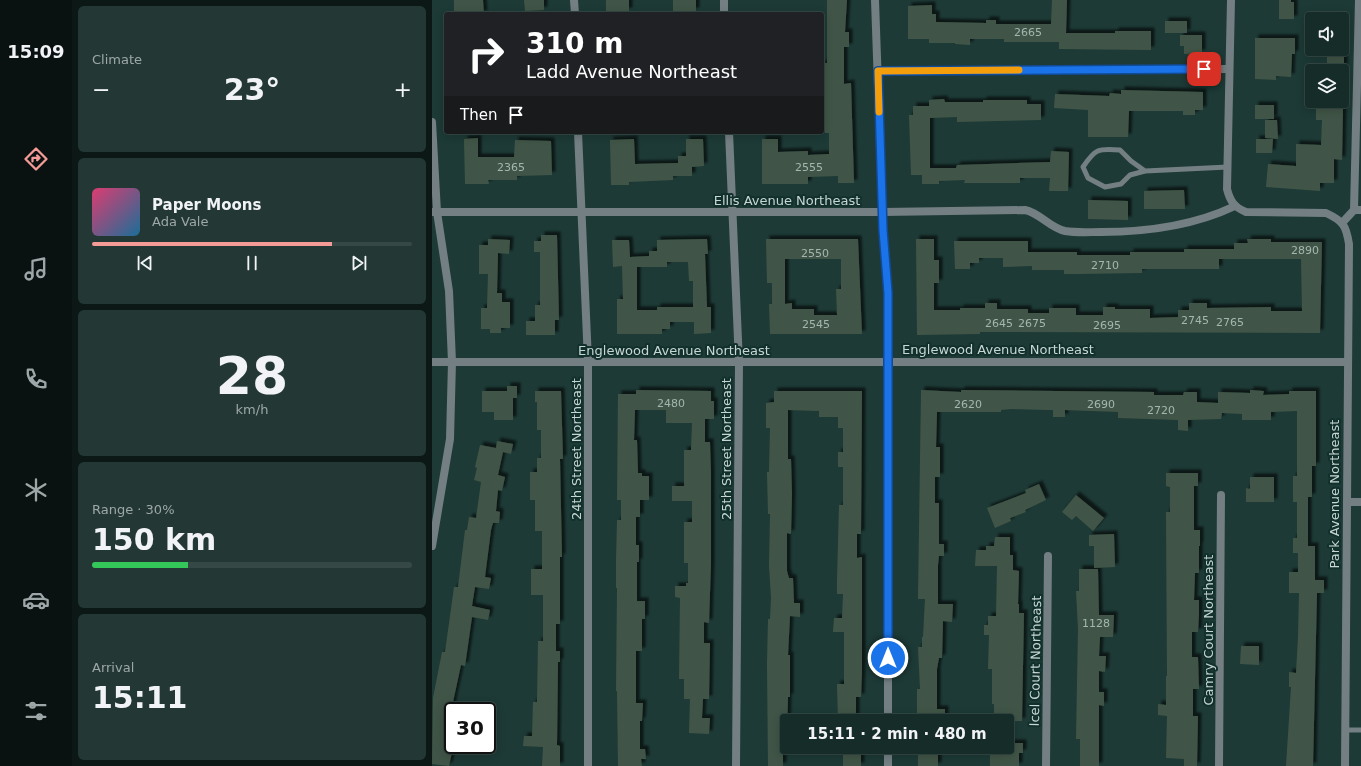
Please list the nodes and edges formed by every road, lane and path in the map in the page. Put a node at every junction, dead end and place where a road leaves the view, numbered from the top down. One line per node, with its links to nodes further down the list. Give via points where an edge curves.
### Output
1 (574, 0): 6 (street)
2 (724, 0): 7 (street)
3 (875, 0): 10 (street)
4 (1231, 0): 9 (street)
5 (1359, 0): 8 (street)
6 (575, 12)
7 (724, 12)
8 (1360, 57): 17 (street)
9 (1229, 69): 10 (street); 14 (street)
10 (878, 71): 21 (street)
11 (432, 122): 18 (street)
12 (578, 134): 19 (street, 24th Street Northeast)
13 (729, 134): 20 (street, 25th Street Northeast)
14 (1228, 167): 15 (lane); 16 (street, via 1227,189)
15 (1145, 171): 15 (lane, via 1130,175 1121,184 1105,187 1088,178 1083,167 1093,152 1104,149 1120,150)
16 (1235, 206): 21 (street, Ellis Avenue Northeast, via 1214,216 1138,232 1062,231 1033,211 1025,210); 22 (street, via 1252,213 1326,213 1338,218)
17 (1358, 210): 22 (street)
18 (434, 212): 19 (street, Ellis Avenue Northeast); 26 (street, via 449,291)
19 (581, 212): 20 (street, Ellis Avenue Northeast); 23 (street, 24th Street Northeast)
20 (732, 212): 21 (street, Ellis Avenue Northeast); 27 (street, 25th Street Northeast)
21 (883, 212): 24 (street)
22 (1342, 223): 28 (street, Park Avenue Northeast, via 1349,244)
23 (588, 361): 26 (street, Englewood Avenue Northeast); 27 (street, Englewood Avenue Northeast); 38 (street, 24th Street Northeast)
24 (889, 361): 27 (street, Englewood Avenue Northeast); 28 (street, Englewood Avenue Northeast); 34 (street)
25 (432, 362): 26 (street, Englewood Avenue Northeast)
26 (452, 362): 32 (street, via 450,439)
27 (739, 362): 39 (street, 25th Street Northeast)
28 (1347, 362): 30 (street, Park Avenue Northeast)
29 (1221, 495): 42 (street, Camry Court Northeast)
30 (1347, 502): 31 (street); 35 (street, Park Avenue Northeast)
31 (1361, 502)
32 (432, 546)
33 (1048, 556): 41 (street, Icel Court Northeast)
34 (888, 714)
35 (1345, 730): 36 (lane); 43 (street, Park Avenue Northeast)
36 (1361, 730)
37 (888, 754): 40 (street)
38 (588, 766)
39 (736, 766)
40 (888, 766)
41 (1046, 766)
42 (1220, 766)
43 (1344, 766)

